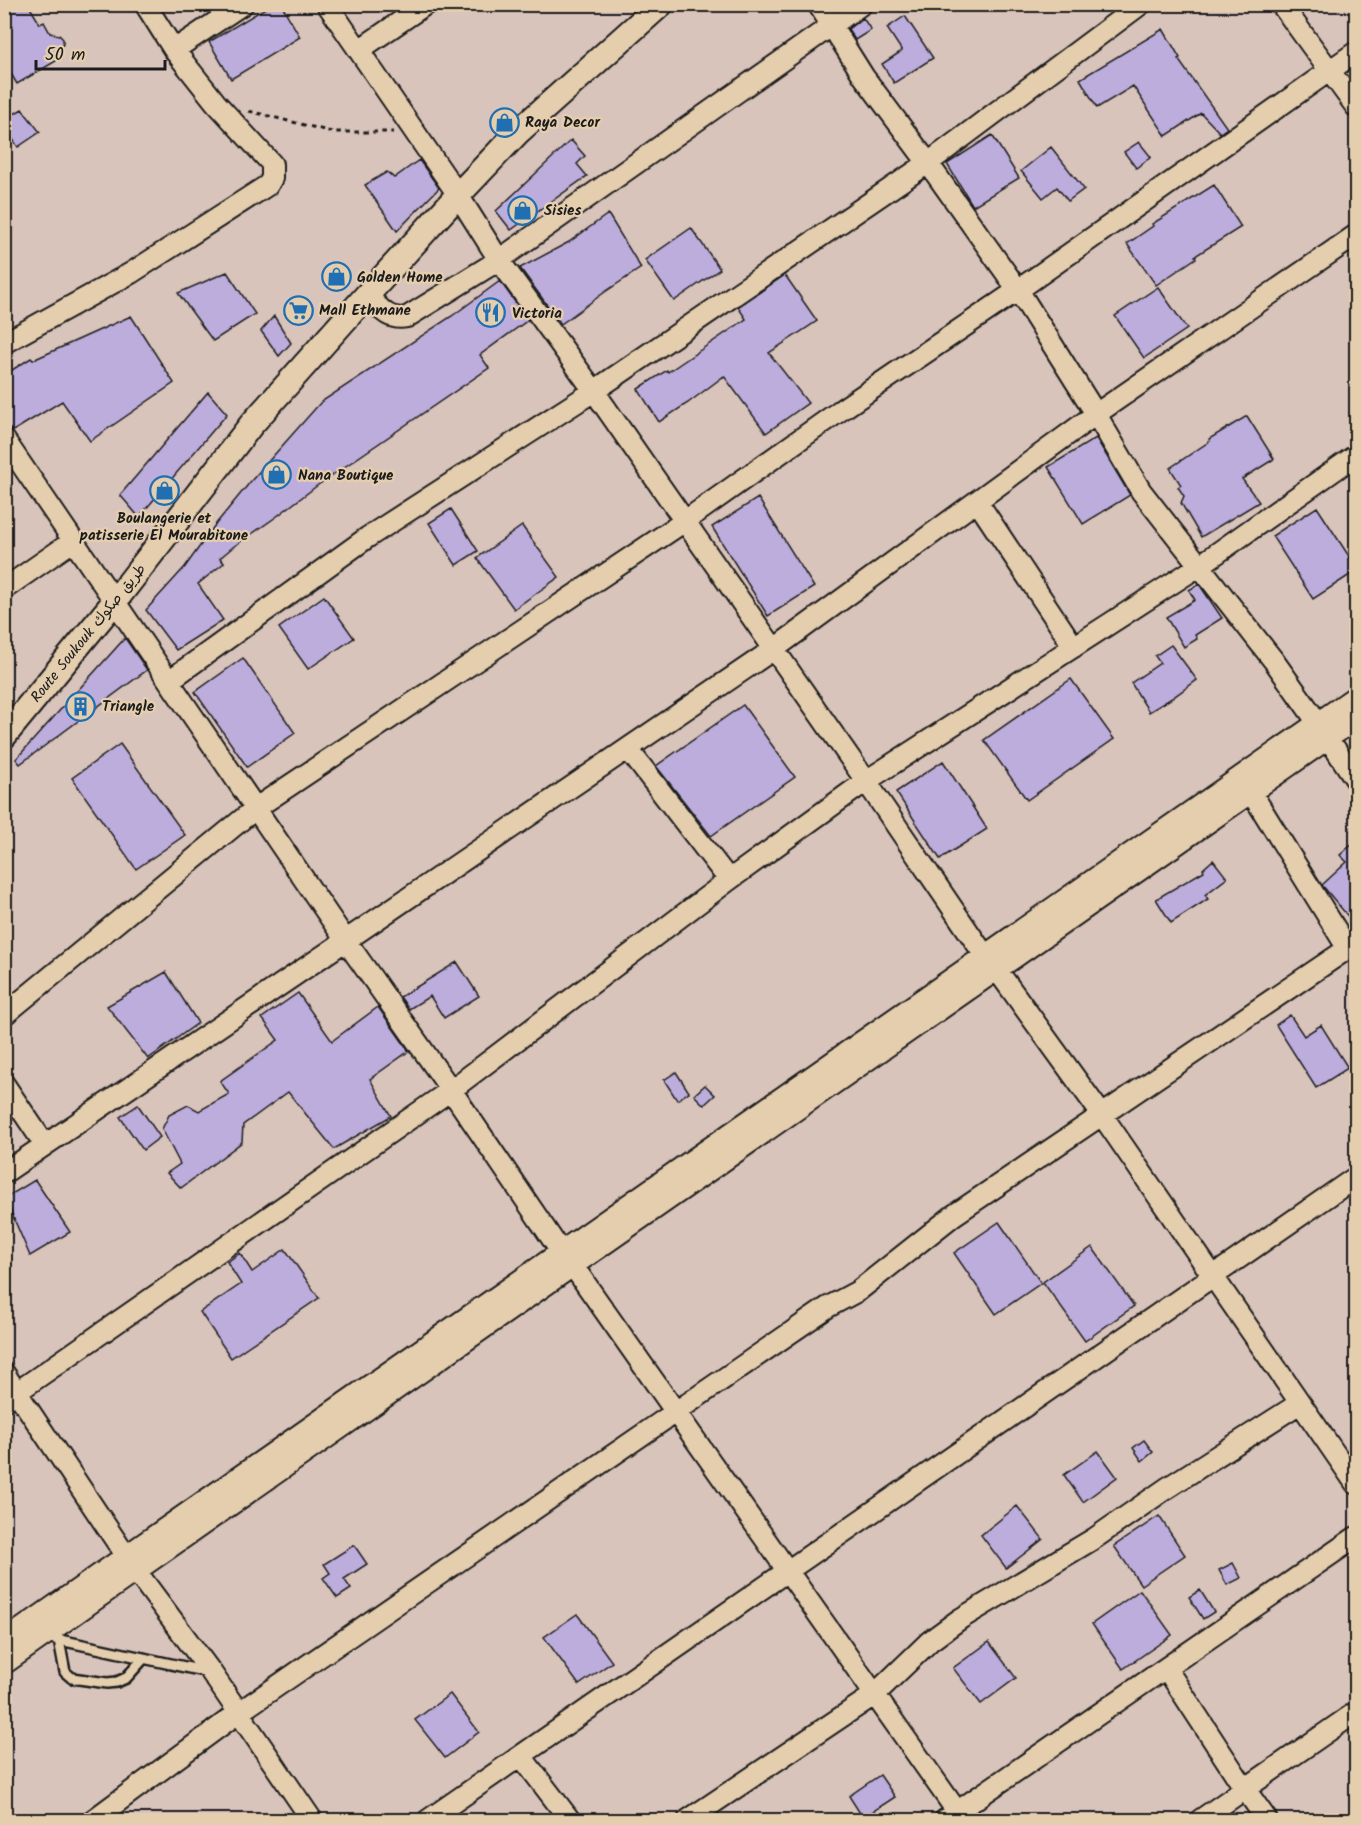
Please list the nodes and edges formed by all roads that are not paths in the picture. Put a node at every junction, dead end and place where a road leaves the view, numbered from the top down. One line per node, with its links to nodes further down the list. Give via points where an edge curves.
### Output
1 (145, 4): 11 (street)
2 (243, 4): 11 (street)
3 (327, 4): 12 (street)
4 (426, 4): 12 (street)
5 (661, 4): 17 (street, Route Soukouk طريق صكوك, via 518,132)
6 (818, 4): 10 (street)
7 (862, 4): 10 (street)
8 (1141, 4): 16 (street)
9 (1281, 4): 14 (street)
10 (831, 26): 16 (street); 19 (street)
11 (174, 50): 22 (street, via 272,164 268,185 131,273)
12 (359, 50): 17 (street)
13 (1356, 52): 14 (street)
14 (1331, 71): 15 (street); 20 (street)
15 (1356, 107)
16 (928, 163): 20 (street); 23 (street)
17 (458, 195): 19 (street); 21 (street, Route Soukouk طريق صكوك)
18 (1356, 235): 24 (street)
19 (499, 260): 21 (street, via 407,317 387,315); 23 (street)
20 (1018, 290): 24 (street); 28 (street)
21 (367, 295): 32 (street, Route Soukouk طريق صكوك, via 251,425)
22 (4, 343)
23 (594, 391): 28 (street); 35 (street, via 368,537)
24 (1096, 414): 27 (street); 30 (street, via 1141,491)
25 (4, 439): 29 (street)
26 (1356, 455): 30 (street)
27 (977, 501): 33 (street); 34 (street)
28 (685, 521): 34 (street); 44 (street)
29 (73, 540): 31 (street); 32 (street)
30 (1199, 566): 33 (street); 38 (street)
31 (4, 589)
32 (115, 602): 35 (street); 39 (street, Route Soukouk طريق صكوك)
33 (1074, 647): 42 (street)
34 (774, 649): 40 (street); 42 (street)
35 (170, 680): 44 (street)
36 (1356, 696): 38 (street)
37 (1356, 719): 38 (street)
38 (1323, 731): 41 (street); 43 (street); 48 (street)
39 (4, 736)
40 (628, 749): 45 (street); 46 (street)
41 (1356, 780)
42 (866, 781): 45 (street); 48 (street)
43 (1251, 792): 47 (street); 48 (street)
44 (256, 808): 46 (street); 49 (street)
45 (729, 880): 51 (street)
46 (346, 941): 51 (street); 53 (street)
47 (1352, 946): 52 (street)
48 (991, 963): 52 (street); 56 (street)
49 (4, 1015)
50 (4, 1084): 53 (street)
51 (452, 1090): 56 (street); 59 (street)
52 (1102, 1115): 57 (street); 61 (street, via 954,1215 858,1291)
53 (45, 1145): 54 (street)
54 (4, 1173)
55 (1356, 1177): 57 (street)
56 (567, 1259): 61 (street); 64 (street)
57 (1212, 1277): 60 (street); 65 (street)
58 (4, 1373): 59 (street)
59 (11, 1396): 64 (street)
60 (1300, 1403): 62 (street); 72 (street, via 1095,1538 960,1619 930,1641)
61 (677, 1412): 65 (street); 74 (street)
62 (1356, 1484)
63 (1356, 1537): 70 (street)
64 (131, 1563): 66 (street); 67 (street); 71 (street)
65 (788, 1571): 72 (street); 75 (street)
66 (51, 1639): 68 (lane); 68 (lane, via 65,1672 72,1678 117,1682); 69 (street)
67 (4, 1641)
68 (144, 1658): 71 (lane)
69 (4, 1664)
70 (1166, 1668): 76 (street); 77 (street)
71 (210, 1672): 74 (street)
72 (874, 1695): 77 (street); 82 (street)
73 (1356, 1712): 76 (street)
74 (238, 1713): 78 (street); 79 (street)
75 (521, 1756): 80 (street); 81 (street)
76 (1245, 1789): 83 (street); 84 (street)
77 (955, 1818)
78 (93, 1821)
79 (312, 1821)
80 (428, 1821)
81 (570, 1821)
82 (688, 1821)
83 (1200, 1821)
84 (1267, 1821)

